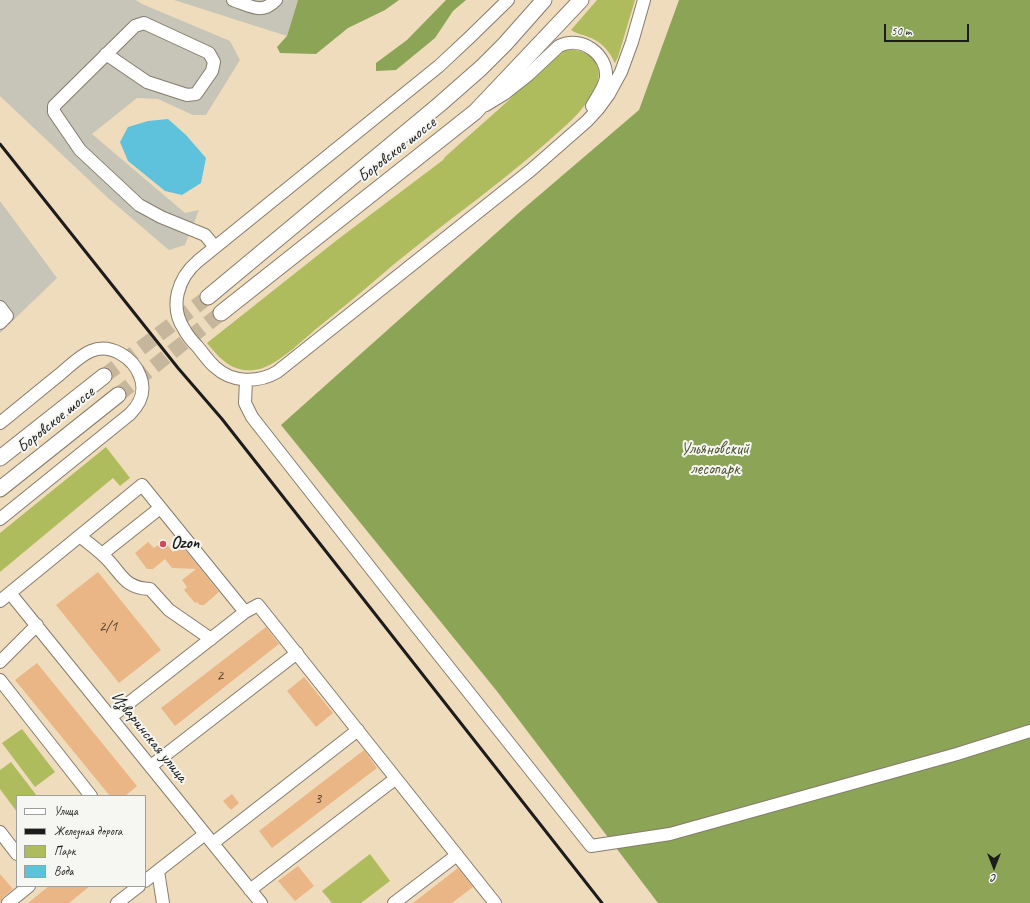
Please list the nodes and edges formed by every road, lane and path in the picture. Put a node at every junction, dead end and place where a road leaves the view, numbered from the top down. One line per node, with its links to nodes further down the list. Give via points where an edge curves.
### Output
1 (233, 0): 2 (street, via 261,10)
2 (276, 0)
3 (508, 0): 10 (street, via 439,66)
4 (544, 0): 11 (main road, Боровское шоссе, via 481,68)
5 (581, 0): 8 (main road, Боровское шоссе)
6 (644, 0): 9 (street, via 630,48 614,86 598,109)
7 (106, 54): 7 (street, via 135,26 144,23 209,53 214,62 212,71 196,94 187,95 147,82); 10 (street, via 54,106 54,112 80,150 139,205 161,218 205,235)
8 (475, 112): 9 (street, via 504,94 559,46 569,43 588,46 604,64 606,76 603,88); 13 (main road, Боровское шоссе)
9 (574, 132): 16 (street, via 531,170 283,368 270,377)
10 (215, 247): 16 (street, via 191,267 182,279 177,292 176,307 184,330 216,369 229,376)
11 (208, 296)
12 (0, 307): 14 (street, via 7,316)
13 (221, 314)
14 (0, 323)
15 (104, 376): 19 (main road, Боровское шоссе)
16 (246, 380): 35 (street, via 245,404 252,417 591,846 670,834 957,754)
17 (118, 395): 20 (main road, Боровское шоссе)
18 (0, 423): 22 (street, via 91,351 102,349 118,352 131,362 140,375 141,397 137,407)
19 (0, 458)
20 (0, 489)
21 (160, 508): 23 (street, via 142,485); 24 (street); 27 (street)
22 (0, 519)
23 (80, 536): 24 (street); 25 (street)
24 (102, 554): 29 (street, via 125,581 141,589 150,589 169,610)
25 (10, 593): 26 (street); 28 (street, Изваринская улица)
26 (0, 601)
27 (245, 612): 29 (street); 30 (street, via 258,605)
28 (38, 625): 31 (street); 33 (street, Изваринская улица)
29 (211, 639): 33 (street)
30 (296, 654): 34 (street); 36 (street)
31 (0, 662)
32 (0, 680): 38 (street)
33 (111, 717): 36 (street, Изваринская улица)
34 (358, 730): 37 (street); 40 (street)
35 (1030, 731)
36 (151, 766): 40 (street, Изваринская улица)
37 (395, 779): 42 (street); 47 (street)
38 (90, 795)
39 (0, 832): 41 (street)
40 (209, 839): 43 (street); 47 (street, Изваринская улица)
41 (16, 853)
42 (457, 855): 52 (street); 53 (street)
43 (158, 870): 44 (street); 50 (street)
44 (146, 880)
45 (28, 887): 48 (street)
46 (138, 887): 49 (street)
47 (250, 890): 51 (street, Изваринская улица)
48 (8, 903)
49 (118, 903)
50 (163, 903)
51 (260, 903)
52 (394, 903)
53 (496, 903)

